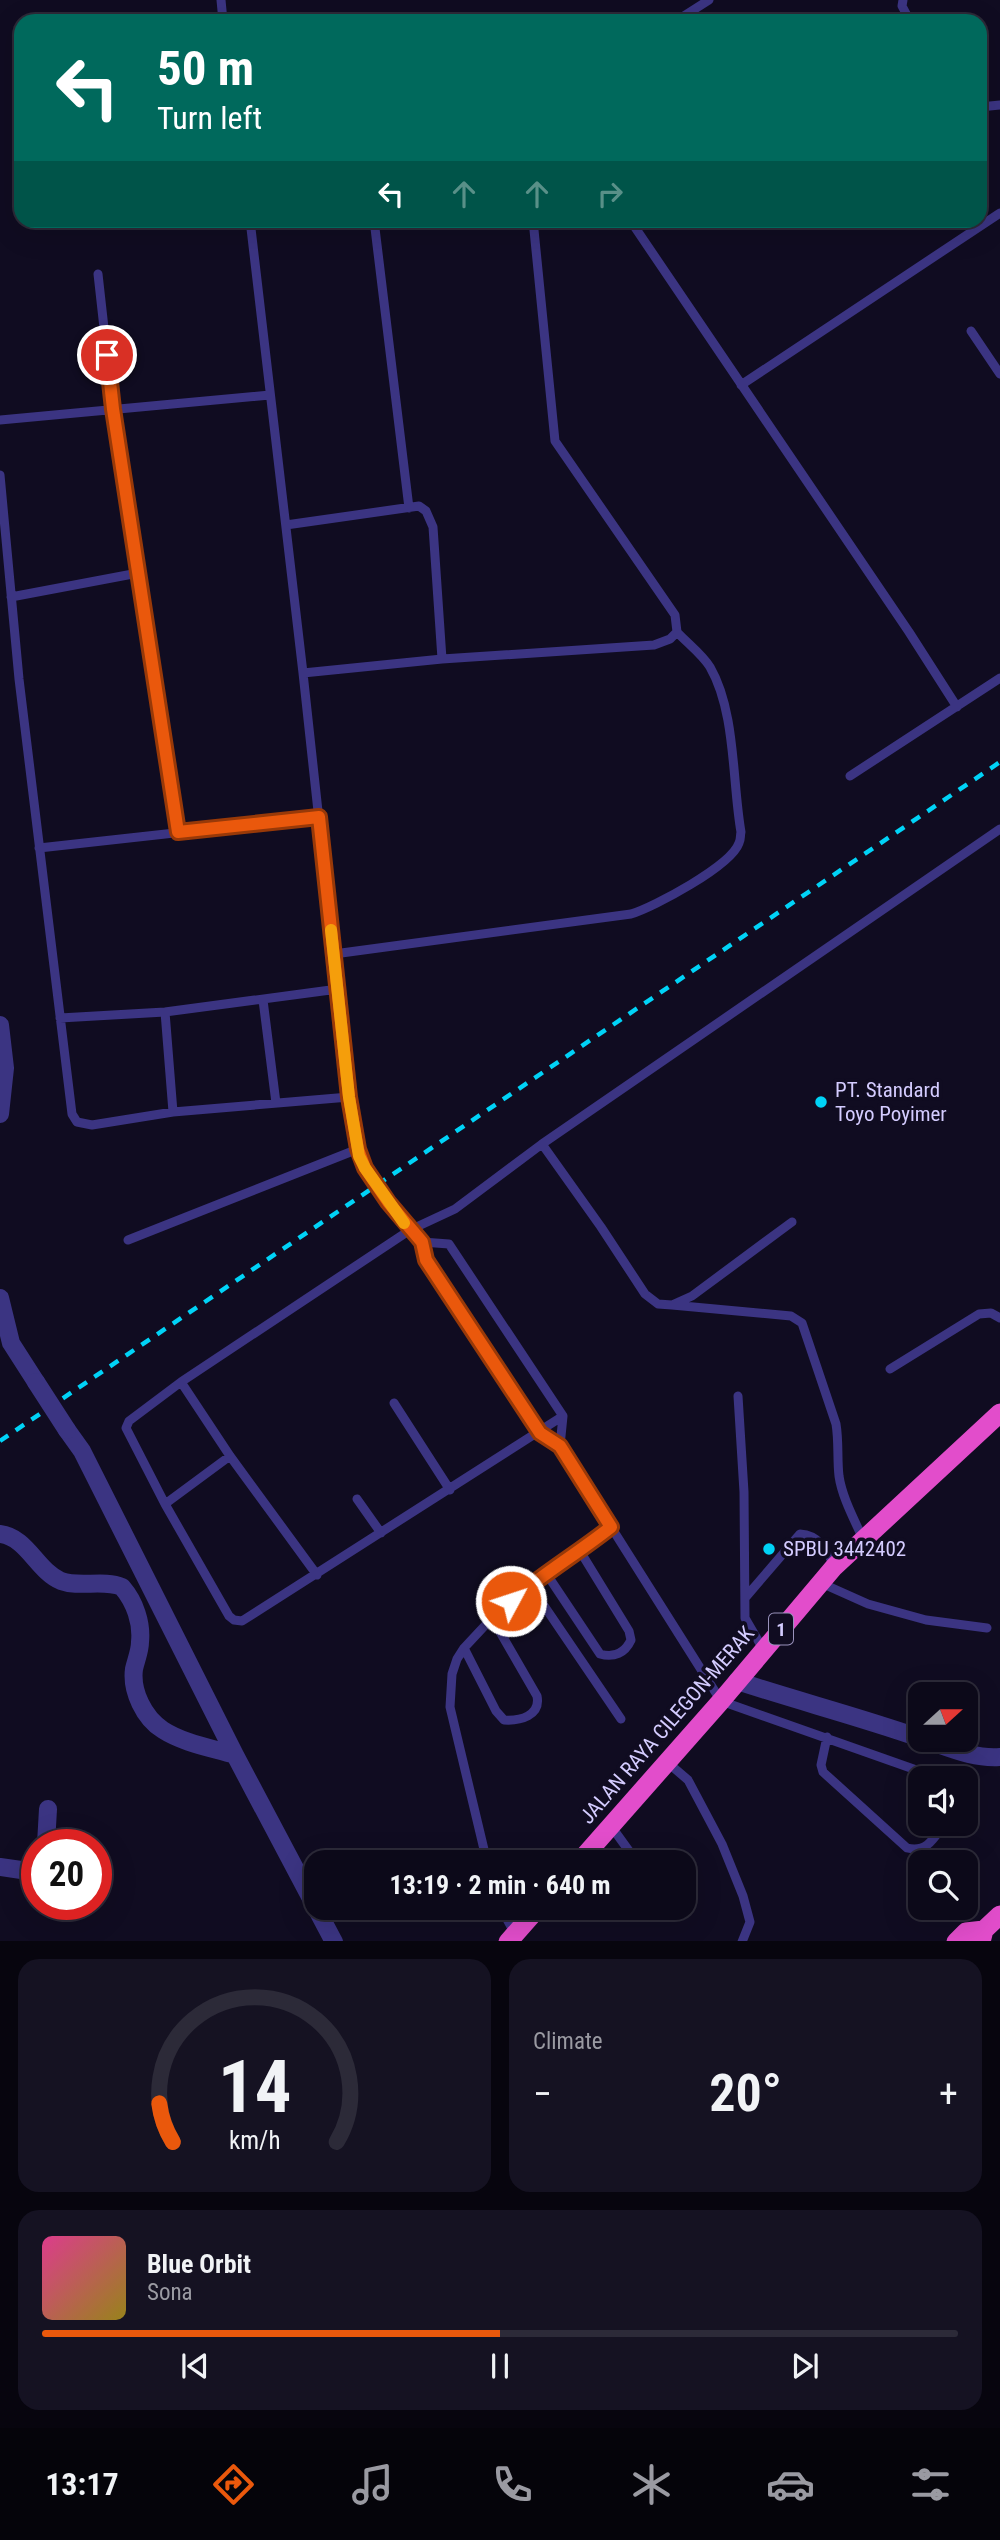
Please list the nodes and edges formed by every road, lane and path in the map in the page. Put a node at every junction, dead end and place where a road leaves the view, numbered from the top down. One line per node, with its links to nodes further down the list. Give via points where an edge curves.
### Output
1 (709, 0): 2 (lane)
2 (687, 14)
3 (251, 228): 12 (lane)
4 (375, 228): 16 (lane)
5 (534, 228): 20 (lane, via 555,441 675,615)
6 (635, 228): 11 (lane)
7 (977, 228): 11 (lane)
8 (98, 274): 13 (lane)
9 (971, 331): 10 (lane)
10 (1000, 374)
11 (741, 385): 24 (lane)
12 (270, 395): 13 (lane); 17 (lane)
13 (113, 409): 14 (lane); 18 (lane)
14 (0, 420)
15 (0, 475): 19 (lane)
16 (409, 508): 17 (lane); 21 (lane, via 419,506 426,511 433,527)
17 (286, 524): 22 (lane)
18 (138, 573): 19 (lane); 28 (lane)
19 (11, 597): 29 (lane)
20 (677, 632): 21 (lane, via 654,645); 30 (lane, via 708,664 726,709 741,832 731,855 658,904 631,914)
21 (442, 659): 22 (lane)
22 (303, 673): 26 (lane)
23 (1000, 678): 24 (lane)
24 (957, 707): 25 (lane)
25 (850, 776)
26 (319, 817): 28 (lane); 30 (lane)
27 (1000, 829): 40 (lane)
28 (178, 832): 29 (lane)
29 (39, 848): 34 (lane)
30 (334, 954): 31 (lane)
31 (338, 989): 32 (lane); 36 (lane)
32 (263, 1000): 33 (lane); 37 (lane)
33 (165, 1012): 34 (lane); 38 (lane)
34 (60, 1018): 38 (lane, via 72,1114 77,1122 92,1125)
35 (0, 1025): 39 (street, via 5,1068)
36 (349, 1097): 37 (lane); 41 (lane)
37 (276, 1103): 38 (lane)
38 (173, 1112)
39 (0, 1114)
40 (542, 1144): 43 (lane, via 456,1209); 47 (lane, via 645,1294 658,1304)
41 (358, 1149): 43 (lane, bridge, via 365,1168); 44 (lane)
42 (792, 1222): 47 (lane)
43 (410, 1230): 45 (lane); 50 (lane)
44 (128, 1240)
45 (422, 1242): 54 (lane, via 449,1244); 55 (lane, via 426,1260)
46 (0, 1298): 81 (street, bridge, via 11,1343 82,1451)
47 (672, 1306): 64 (lane, via 791,1316 802,1323 836,1424 839,1476)
48 (1000, 1318): 49 (lane, via 979,1314)
49 (890, 1369)
50 (181, 1382): 57 (lane); 60 (lane, via 129,1421 126,1429)
51 (738, 1396): 70 (lane)
52 (394, 1403): 58 (lane)
53 (1000, 1414): 64 (highway, JALAN RAYA CILEGON-MERAK / 1)
54 (563, 1416): 55 (lane); 56 (lane)
55 (540, 1433): 56 (lane); 58 (lane)
56 (560, 1446): 61 (lane)
57 (230, 1456): 60 (lane); 67 (lane)
58 (450, 1490): 63 (lane)
59 (357, 1499): 63 (lane)
60 (165, 1504): 67 (lane, via 234,1620 249,1619)
61 (611, 1527): 65 (lane); 76 (lane)
62 (0, 1534): 81 (street, via 18,1541 62,1581 122,1587 139,1624 134,1672 141,1705 162,1730)
63 (381, 1534): 67 (lane)
64 (863, 1540): 68 (highway, JALAN RAYA CILEGON-MERAK / 1)
65 (580, 1551): 66 (lane); 66 (lane, via 629,1631 627,1649 612,1656 600,1654)
66 (546, 1573): 69 (lane)
67 (317, 1575)
68 (828, 1575): 70 (lane, via 823,1545 800,1534); 72 (lane, via 880,1607 926,1620); 74 (highway, JALAN RAYA CILEGON-MERAK / 1)
69 (530, 1585): 71 (lane); 77 (lane)
70 (745, 1598): 74 (lane, via 745,1618)
71 (492, 1618): 73 (lane); 73 (lane, via 537,1696 536,1711 525,1718 504,1720)
72 (987, 1628)
73 (464, 1648): 89 (lane, via 452,1674 450,1707)
74 (763, 1649): 75 (highway, JALAN RAYA CILEGON-MERAK / 1)
75 (737, 1681): 76 (highway, JALAN RAYA CILEGON-MERAK / 1); 78 (street)
76 (721, 1701): 79 (lane); 83 (highway, JALAN RAYA CILEGON-MERAK / 1)
77 (621, 1719)
78 (908, 1734)
79 (827, 1737): 84 (lane); 88 (lane, via 823,1772 907,1848 921,1850)
80 (963, 1752): 82 (street)
81 (235, 1755): 99 (street)
82 (1000, 1757)
83 (667, 1762): 86 (highway, JALAN RAYA CILEGON-MERAK / 1); 100 (lane, via 688,1780 722,1844 750,1922)
84 (908, 1767)
85 (48, 1809): 87 (street)
86 (611, 1826): 90 (highway, JALAN RAYA CILEGON-MERAK / 1); 91 (lane)
87 (47, 1829)
88 (935, 1836)
89 (484, 1850)
90 (590, 1850)
91 (628, 1850)
92 (0, 1867): 93 (street)
93 (21, 1870)
94 (1000, 1915): 97 (highway)
95 (505, 1920): 98 (lane)
96 (528, 1920): 98 (highway)
97 (982, 1936): 101 (highway, via 966,1932)
98 (512, 1938)
99 (334, 1941)
100 (742, 1941)
101 (956, 1941)

